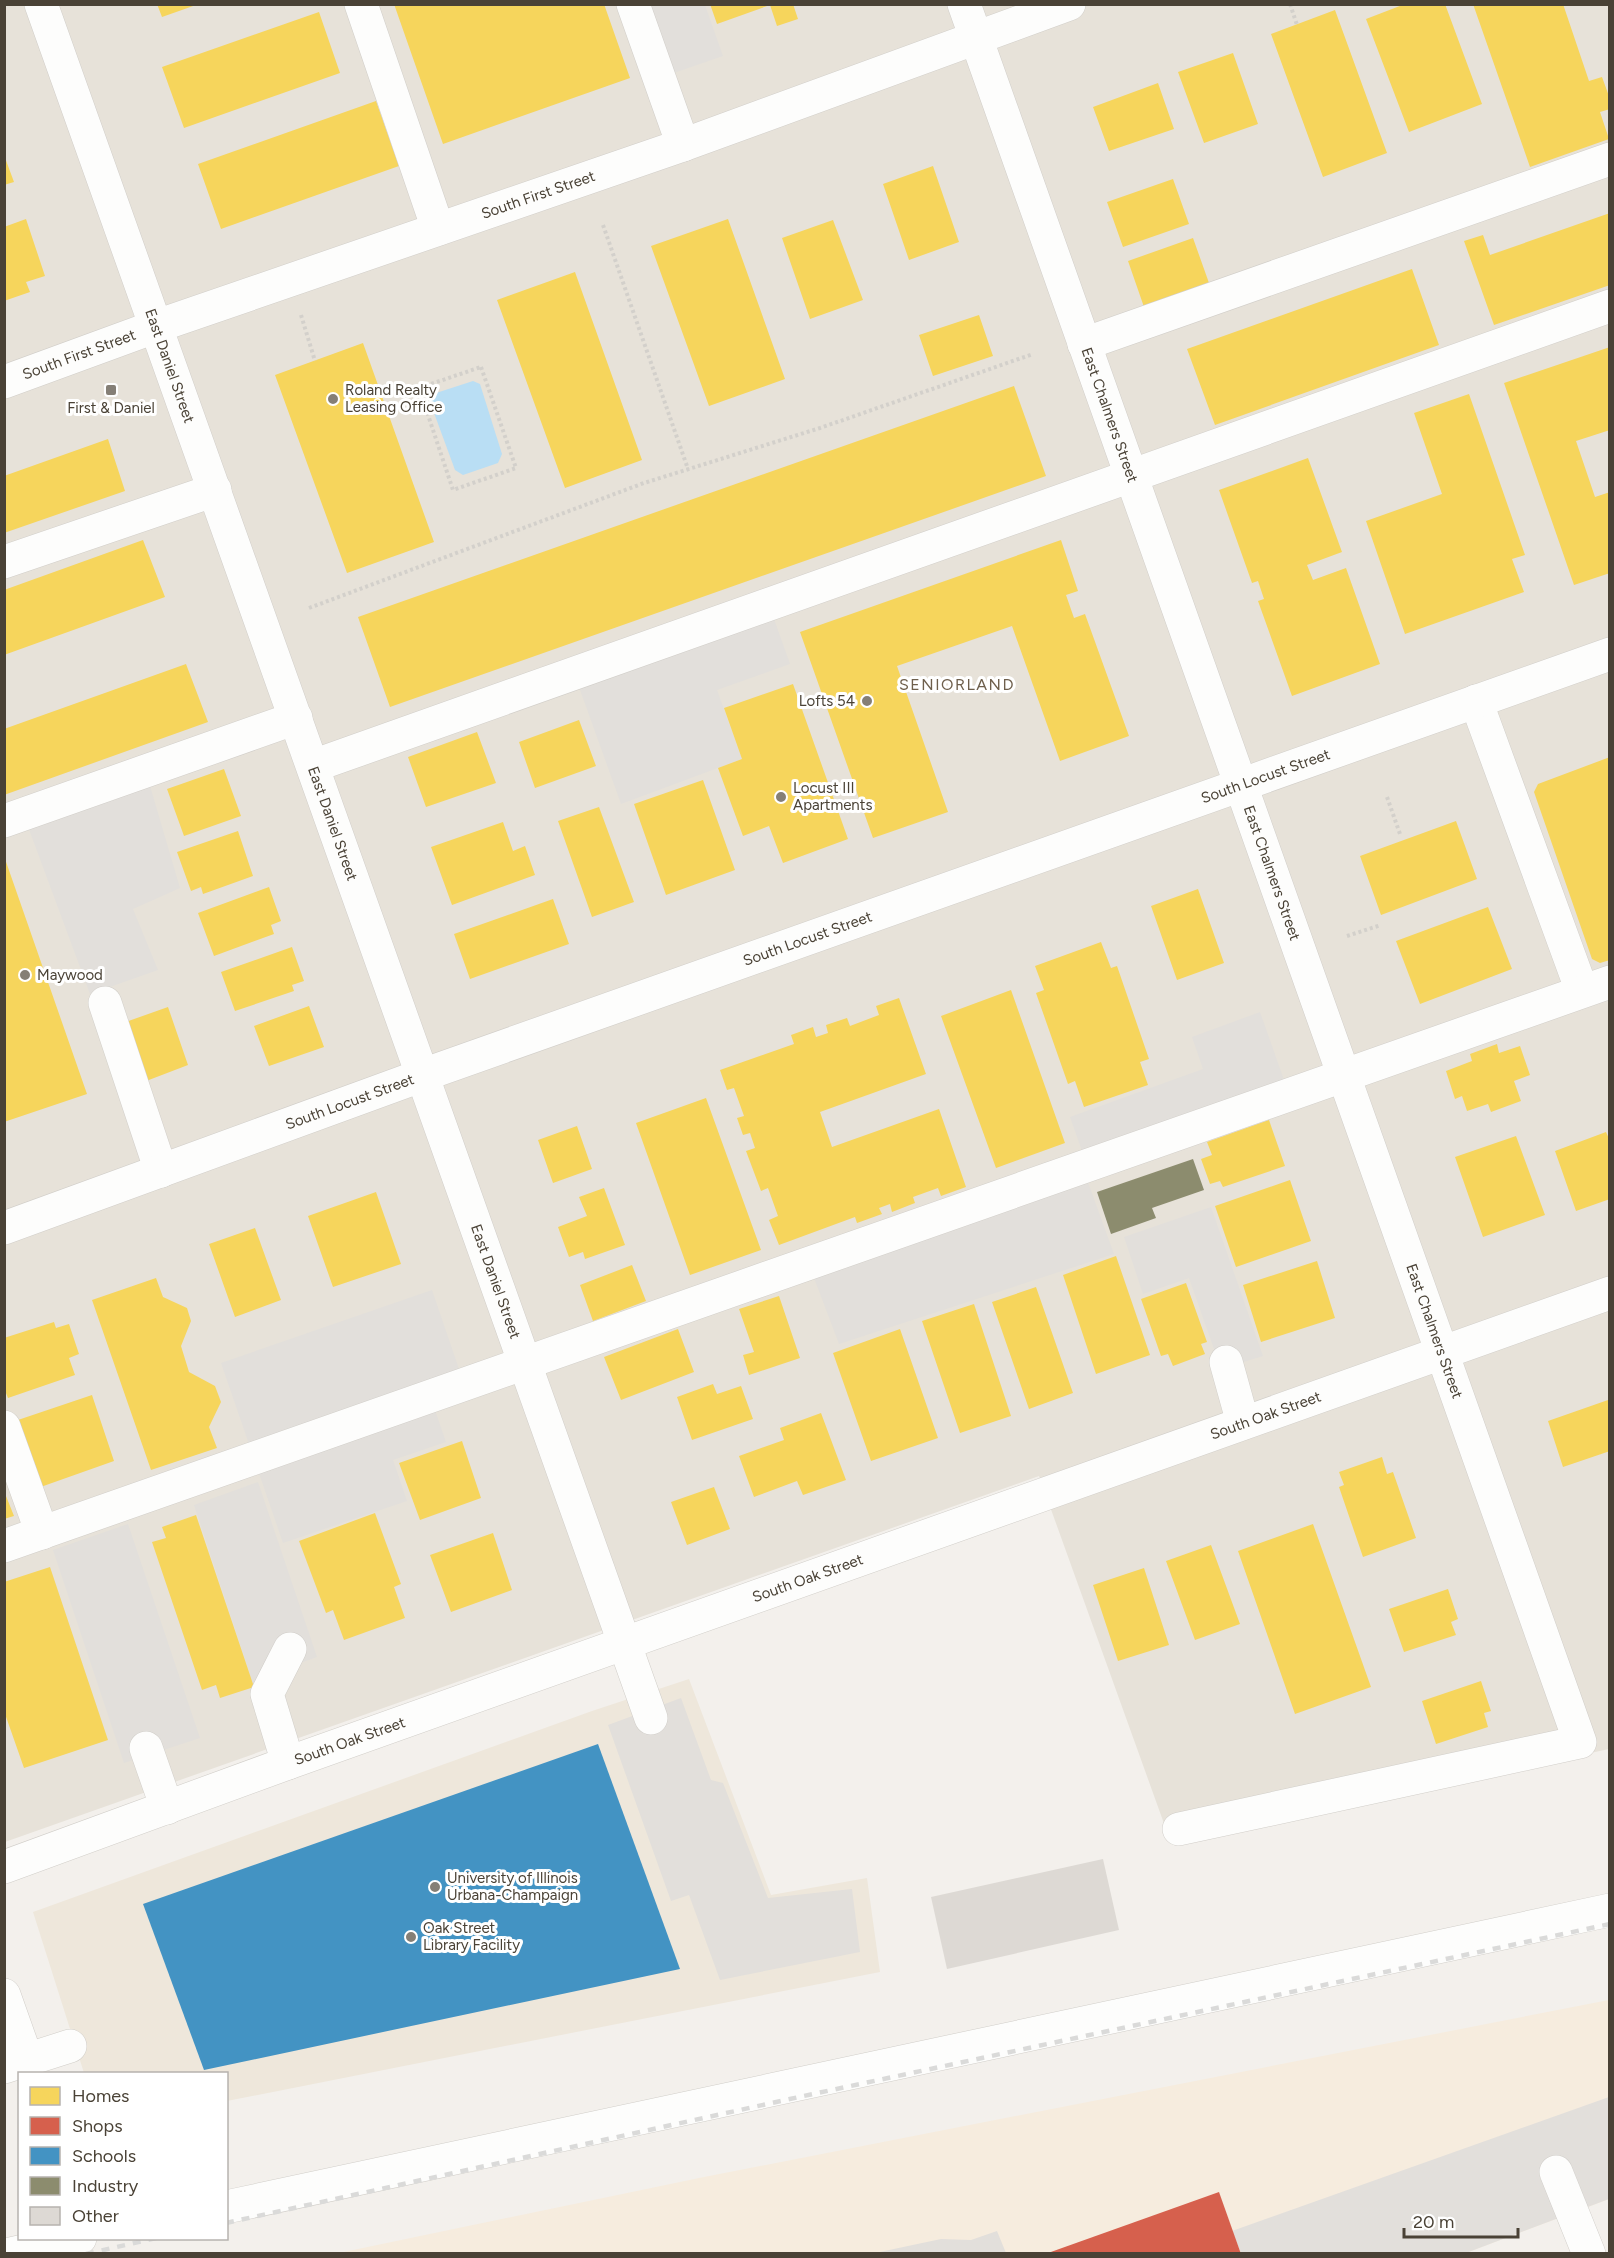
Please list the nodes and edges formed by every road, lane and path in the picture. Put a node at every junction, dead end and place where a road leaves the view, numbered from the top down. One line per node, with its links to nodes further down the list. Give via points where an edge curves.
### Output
1 (41, 4): 15 (street, East Daniel Street)
2 (361, 4): 12 (street)
3 (633, 4): 9 (street)
4 (964, 4): 8 (street, East Chalmers Street)
5 (1070, 4): 8 (street, South First Street)
6 (1290, 4): 7 (path)
7 (1297, 25)
8 (975, 38): 9 (street, South First Street); 16 (street, East Chalmers Street)
9 (683, 145): 12 (street, South First Street)
10 (1610, 159): 16 (street)
11 (603, 225): 21 (path)
12 (438, 229): 13 (street, South First Street)
13 (289, 280): 15 (street, South First Street); 18 (path)
14 (1610, 306): 22 (street)
15 (157, 326): 19 (street, South First Street); 23 (street, East Daniel Street)
16 (1084, 344): 22 (street, East Chalmers Street)
17 (1033, 354): 21 (path)
18 (315, 361)
19 (4, 382)
20 (516, 468): 20 (path, via 481,367 419,388 453,490)
21 (688, 469): 25 (path)
22 (1132, 476): 29 (street); 30 (street, East Chalmers Street)
23 (215, 490): 24 (street); 28 (street, East Daniel Street)
24 (4, 562)
25 (309, 608)
26 (1610, 654): 27 (street, South Locust Street)
27 (1476, 701): 30 (street, South Locust Street); 36 (street)
28 (296, 718): 29 (street, East Daniel Street); 32 (street)
29 (313, 766): 38 (street, East Daniel Street)
30 (1240, 784): 38 (street, South Locust Street); 39 (street, East Chalmers Street)
31 (1387, 797): 33 (path)
32 (4, 820)
33 (1400, 834)
34 (1381, 924): 35 (path)
35 (1347, 936)
36 (1596, 986): 39 (street)
37 (105, 1003): 40 (street)
38 (423, 1075): 40 (street, South Locust Street); 45 (street, East Daniel Street)
39 (1344, 1076): 43 (street, East Chalmers Street); 45 (street)
40 (160, 1171): 41 (street, South Locust Street)
41 (4, 1228)
42 (1610, 1293): 43 (street, South Oak Street)
43 (1442, 1352): 46 (street, South Oak Street); 56 (street, East Chalmers Street, via 1580,1742)
44 (1226, 1362): 46 (street)
45 (525, 1363): 48 (street); 50 (street, East Daniel Street)
46 (1243, 1424): 50 (street, South Oak Street)
47 (4, 1427): 48 (street)
48 (42, 1533): 49 (street)
49 (4, 1546)
50 (624, 1644): 52 (street, East Daniel Street); 54 (street, South Oak Street)
51 (290, 1649): 54 (street, via 267,1694)
52 (651, 1718)
53 (146, 1748): 55 (street)
54 (288, 1763): 55 (street, South Oak Street)
55 (167, 1808): 57 (street, South Oak Street)
56 (1179, 1829)
57 (4, 1867)
58 (1610, 1910): 63 (street)
59 (4, 1995): 61 (street)
60 (70, 2046): 61 (street)
61 (16, 2064)
62 (1556, 2172): 66 (street)
63 (228, 2207)
64 (71, 2240): 65 (street)
65 (10, 2253)
66 (1589, 2253)

